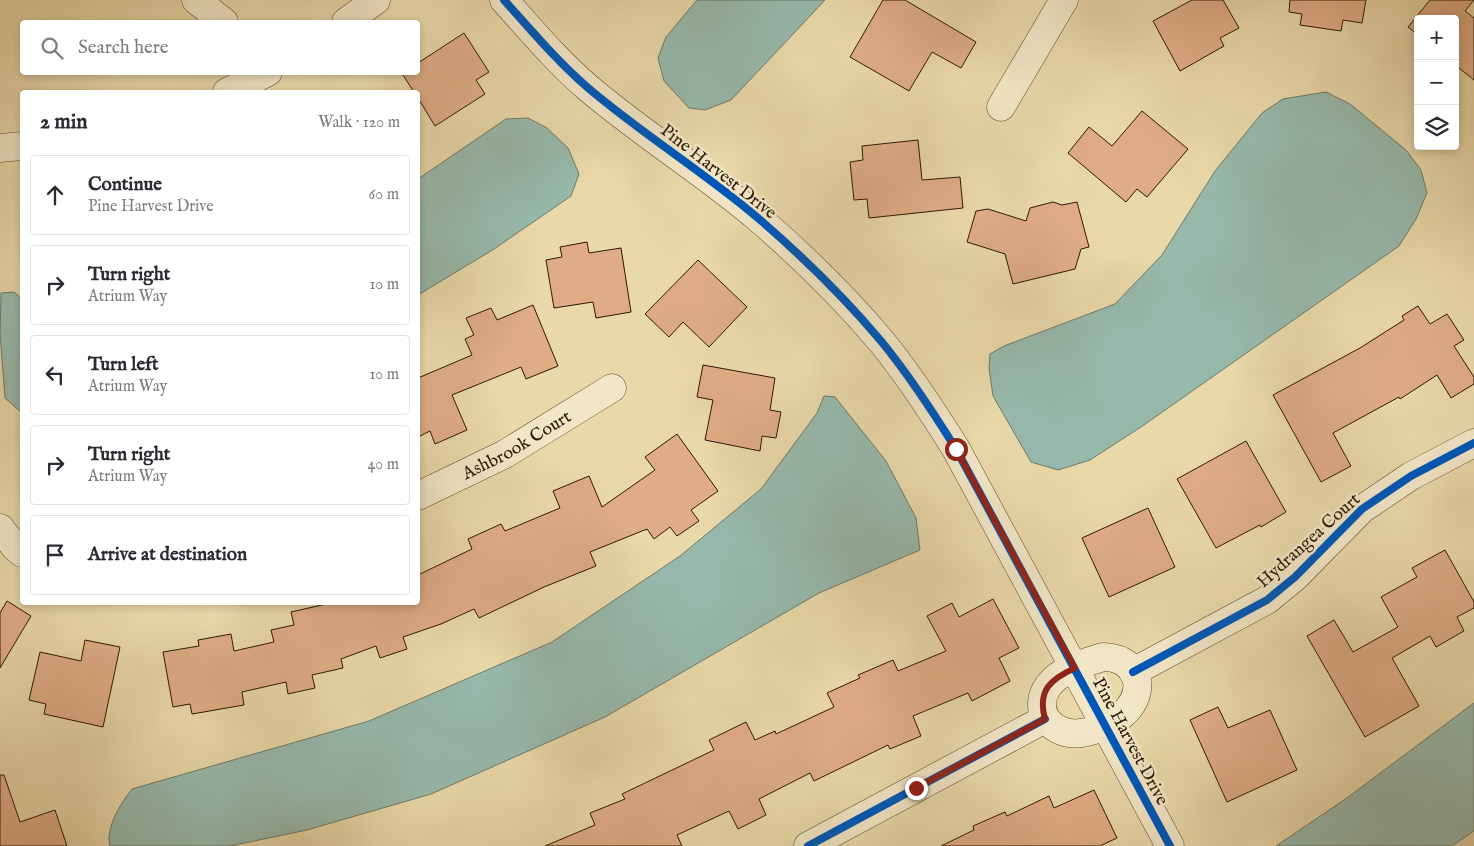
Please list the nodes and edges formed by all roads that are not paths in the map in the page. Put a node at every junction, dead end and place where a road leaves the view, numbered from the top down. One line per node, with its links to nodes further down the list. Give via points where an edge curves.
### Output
1 (196, 0): 5 (street)
2 (376, 0): 6 (street)
3 (504, 0): 17 (street, Pine Harvest Drive, via 587,87 725,191 820,274 880,341 956,449)
4 (1064, 0): 9 (street)
5 (221, 20)
6 (349, 20)
7 (262, 75): 8 (street)
8 (231, 90)
9 (1001, 108)
10 (20, 146): 11 (street)
11 (0, 148)
12 (612, 388): 14 (street, Ashbrook Court, via 505,454)
13 (1474, 442): 18 (street, Hydrangea Court, via 1411,476 1362,509 1295,577 1266,600)
14 (420, 495)
15 (0, 528): 16 (street)
16 (20, 551)
17 (1075, 668): 18 (street, via 1092,660 1111,657 1121,659); 19 (street, via 1048,686 1043,702); 20 (street, Pine Harvest Drive)
18 (1134, 672): 20 (street, via 1137,681 1135,698 1123,714)
19 (1045, 719): 20 (street, via 1056,729 1072,734); 21 (street)
20 (1106, 725): 22 (street, Pine Harvest Drive)
21 (808, 846)
22 (1170, 846)

